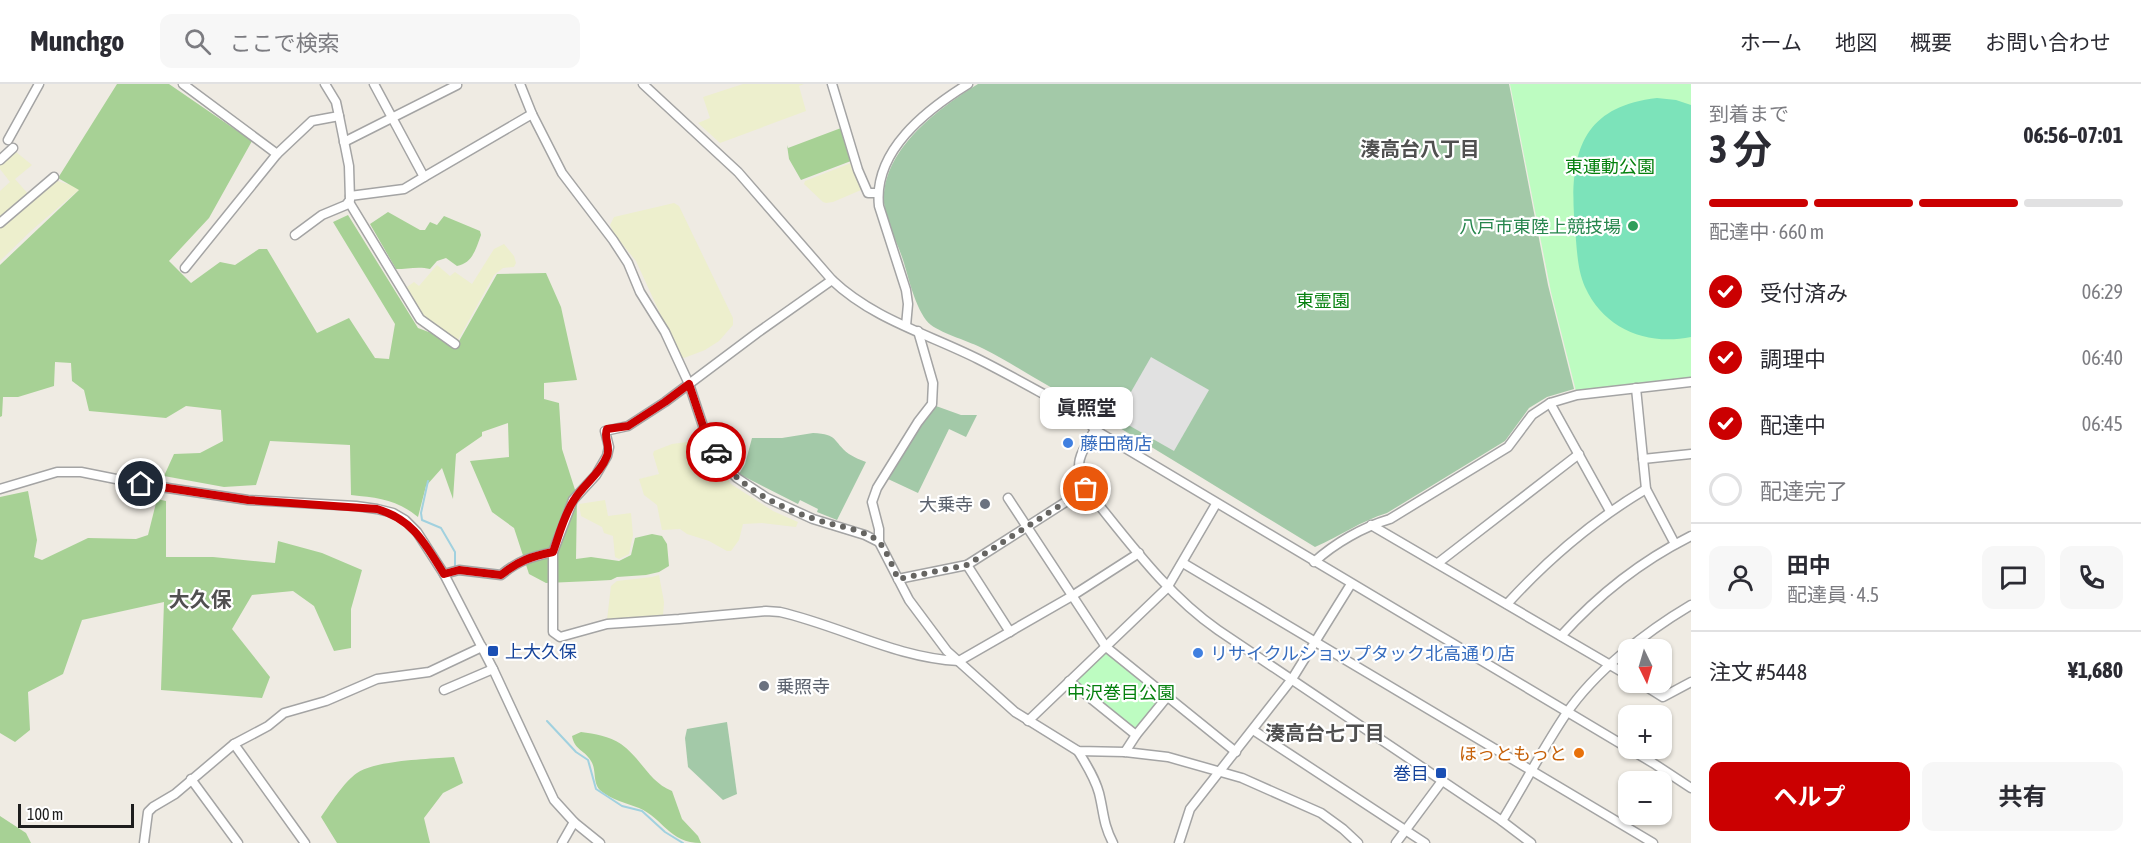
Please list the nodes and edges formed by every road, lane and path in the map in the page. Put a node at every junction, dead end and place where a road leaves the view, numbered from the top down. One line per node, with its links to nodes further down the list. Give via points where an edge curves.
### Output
1 (39, 84): 13 (street)
2 (183, 84): 16 (street)
3 (374, 84): 12 (street)
4 (520, 84): 10 (street)
5 (643, 84): 25 (street, via 738,172)
6 (832, 84): 20 (street, via 858,170 868,193)
7 (968, 84): 20 (street, via 913,126 888,159)
8 (328, 85): 11 (street)
9 (458, 85): 12 (street)
10 (532, 114): 19 (street); 30 (street, via 568,182 625,258)
11 (339, 116): 14 (street); 16 (street, via 312,121)
12 (392, 118): 14 (street); 19 (street)
13 (8, 140)
14 (344, 142): 21 (street)
15 (13, 148): 17 (street)
16 (277, 153): 24 (street)
17 (0, 160)
18 (54, 177): 22 (street)
19 (424, 177): 21 (street, via 404,189)
20 (877, 193): 26 (street, via 906,290)
21 (350, 199): 23 (street); 28 (street, via 420,319)
22 (0, 223)
23 (295, 236)
24 (185, 268)
25 (832, 280): 26 (street, via 869,309); 30 (street)
26 (906, 326): 27 (street)
27 (918, 331): 33 (street, via 1084,416); 46 (street, via 933,383 932,404 877,488 872,502)
28 (455, 344)
29 (1691, 382): 31 (street)
30 (689, 384): 46 (street, via 706,435 722,463 737,478 796,512); 48 (street, via 628,426 605,430 607,456 573,500)
31 (1636, 388): 32 (street, via 1577,395); 36 (street)
32 (1550, 403): 34 (street); 43 (street, via 1532,415 1508,447 1390,519)
33 (1095, 430): 38 (street, via 1079,459 1078,469); 41 (street)
34 (1579, 454): 42 (street); 52 (street)
35 (1691, 454): 36 (street)
36 (1643, 459): 39 (street)
37 (0, 489): 54 (street, via 57,472 81,472 248,500 377,509 393,513 411,526)
38 (1086, 489): 44 (street); 49 (street)
39 (1646, 489): 42 (street); 47 (street)
40 (1008, 498): 44 (street)
41 (1216, 504): 50 (street); 51 (street)
42 (1610, 511): 59 (street, via 1566,546)
43 (1371, 525): 50 (street); 52 (street)
44 (1028, 527): 53 (street); 58 (street)
45 (1691, 536): 47 (street)
46 (879, 542): 55 (street)
47 (1675, 544): 62 (street, via 1596,599)
48 (553, 552): 54 (street, via 527,558 501,575 459,570); 66 (street, via 553,632 560,637 607,624 766,611 780,612 901,652)
49 (1139, 553): 57 (street); 58 (street)
50 (1314, 562): 56 (street)
51 (1183, 563): 57 (street); 63 (street)
52 (1438, 563): 59 (street)
53 (967, 565): 55 (street); 61 (street)
54 (444, 574): 64 (street)
55 (898, 579): 66 (street, via 933,634)
56 (1351, 584): 63 (street); 78 (street)
57 (1167, 588): 65 (street); 70 (street, via 1199,617)
58 (1072, 596): 61 (street); 65 (street)
59 (1507, 604): 62 (street)
60 (1691, 605): 67 (street, via 1656,627)
61 (1010, 632): 66 (street)
62 (1561, 636): 67 (street)
63 (1316, 641): 70 (street); 87 (street)
64 (482, 646): 68 (street); 82 (street, via 429,672 377,679 284,713)
65 (1106, 647): 71 (street); 77 (street)
66 (959, 661): 79 (street)
67 (1610, 665): 69 (street); 78 (street)
68 (493, 669): 73 (street); 92 (street, via 554,800)
69 (1618, 670)
70 (1292, 679): 80 (street); 89 (street)
71 (1069, 681): 79 (street); 81 (street)
72 (1691, 682): 74 (street)
73 (444, 690)
74 (1672, 692)
75 (1657, 693): 76 (street, via 1663,697)
76 (1670, 693)
77 (1167, 697): 81 (street); 85 (street)
78 (1567, 713): 87 (street); 90 (street)
79 (1028, 721): 83 (street)
80 (1253, 730): 85 (street); 93 (street)
81 (1136, 735): 84 (street)
82 (234, 744): 88 (street); 97 (street)
83 (1078, 751): 84 (street); 100 (street, via 1094,779 1105,827)
84 (1125, 752): 86 (street, via 1168,757)
85 (1236, 752): 86 (street)
86 (1221, 771): 101 (street, via 1190,809); 102 (street, via 1321,813)
87 (1532, 771): 91 (street); 94 (street)
88 (191, 779): 95 (street, via 148,812); 96 (street)
89 (1442, 781): 91 (street); 93 (street)
90 (1691, 788)
91 (1502, 821): 105 (street)
92 (574, 822): 98 (street); 99 (street)
93 (1405, 830): 103 (street); 104 (street)
94 (1638, 839): 106 (street)
95 (144, 843)
96 (238, 843)
97 (305, 843)
98 (562, 843)
99 (600, 843)
100 (1113, 843)
101 (1179, 843)
102 (1358, 843)
103 (1396, 843)
104 (1425, 843)
105 (1531, 843)
106 (1653, 843)

